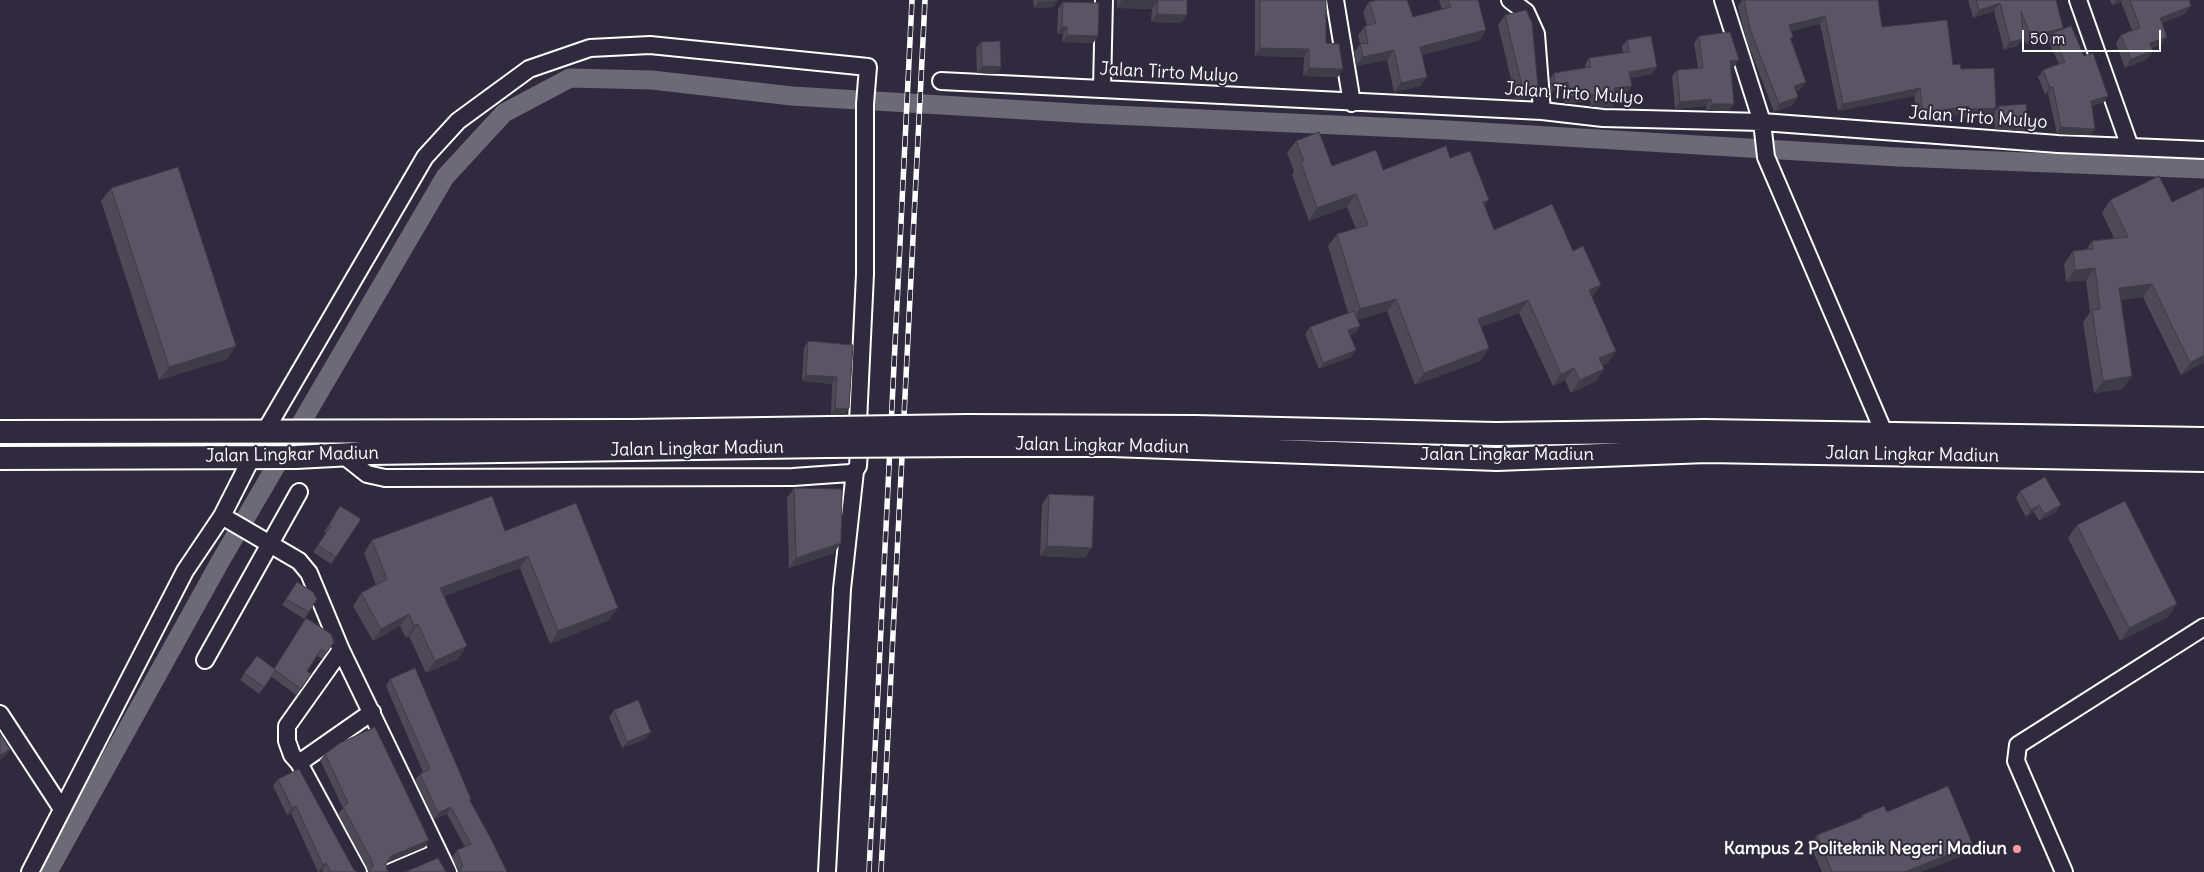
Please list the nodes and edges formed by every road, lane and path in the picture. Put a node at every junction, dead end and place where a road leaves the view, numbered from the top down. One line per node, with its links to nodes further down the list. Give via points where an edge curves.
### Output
1 (1104, 0): 7 (street)
2 (1335, 0): 8 (street)
3 (1510, 0): 9 (street, via 1526,12 1536,34)
4 (1723, 0): 10 (street)
5 (2078, 0): 11 (street)
6 (941, 81): 7 (street, Jalan Tirto Mulyo)
7 (1102, 89): 8 (street, Jalan Tirto Mulyo)
8 (1352, 103): 9 (street, Jalan Tirto Mulyo)
9 (1542, 111): 10 (street, Jalan Tirto Mulyo, via 1603,118)
10 (1762, 125): 11 (street, Jalan Tirto Mulyo); 17 (street, via 1766,157)
11 (2130, 147): 12 (street, Jalan Tirto Mulyo)
12 (2204, 150)
13 (858, 422): 16 (street, via 865,274 868,67 650,45 590,48 529,69 458,122 425,156); 18 (street, via 392,422 374,424); 25 (street, via 858,466)
14 (37, 431): 15 (main road, Jalan Lingkar Madiun); 16 (main road, Jalan Lingkar Madiun); 21 (main road)
15 (0, 432)
16 (272, 432): 18 (main road, Jalan Lingkar Madiun, via 325,431)
17 (1885, 435): 18 (main road, Jalan Lingkar Madiun, bridge, via 1705,431 1496,434 967,426); 19 (main road, Jalan Lingkar Madiun)
18 (364, 439): 20 (main road, Jalan Lingkar Madiun); 24 (main road, Jalan Lingkar Madiun, bridge, via 598,451 894,444 1092,445 1497,459 1707,451)
19 (2204, 439)
20 (343, 455): 22 (main road, Jalan Lingkar Madiun); 25 (street, via 368,474 385,478 794,477)
21 (37, 457): 22 (main road, Jalan Lingkar Madiun); 23 (main road, Jalan Lingkar Madiun)
22 (261, 457): 27 (street)
23 (0, 458)
24 (2204, 460)
25 (855, 471): 41 (street, via 842,589)
26 (299, 492): 28 (street)
27 (226, 519): 28 (street); 35 (street, via 185,571)
28 (270, 544): 30 (street, via 310,572); 31 (street)
29 (2204, 627): 42 (street, via 2018,745 2016,761)
30 (341, 650): 32 (street); 34 (street, via 287,726 287,741)
31 (205, 660)
32 (372, 712): 34 (street); 36 (street)
33 (0, 714): 35 (street)
34 (299, 763): 38 (street)
35 (62, 809): 37 (street)
36 (438, 852): 39 (street); 40 (street)
37 (30, 872)
38 (358, 872)
39 (391, 872)
40 (448, 872)
41 (826, 872)
42 (2064, 872)

